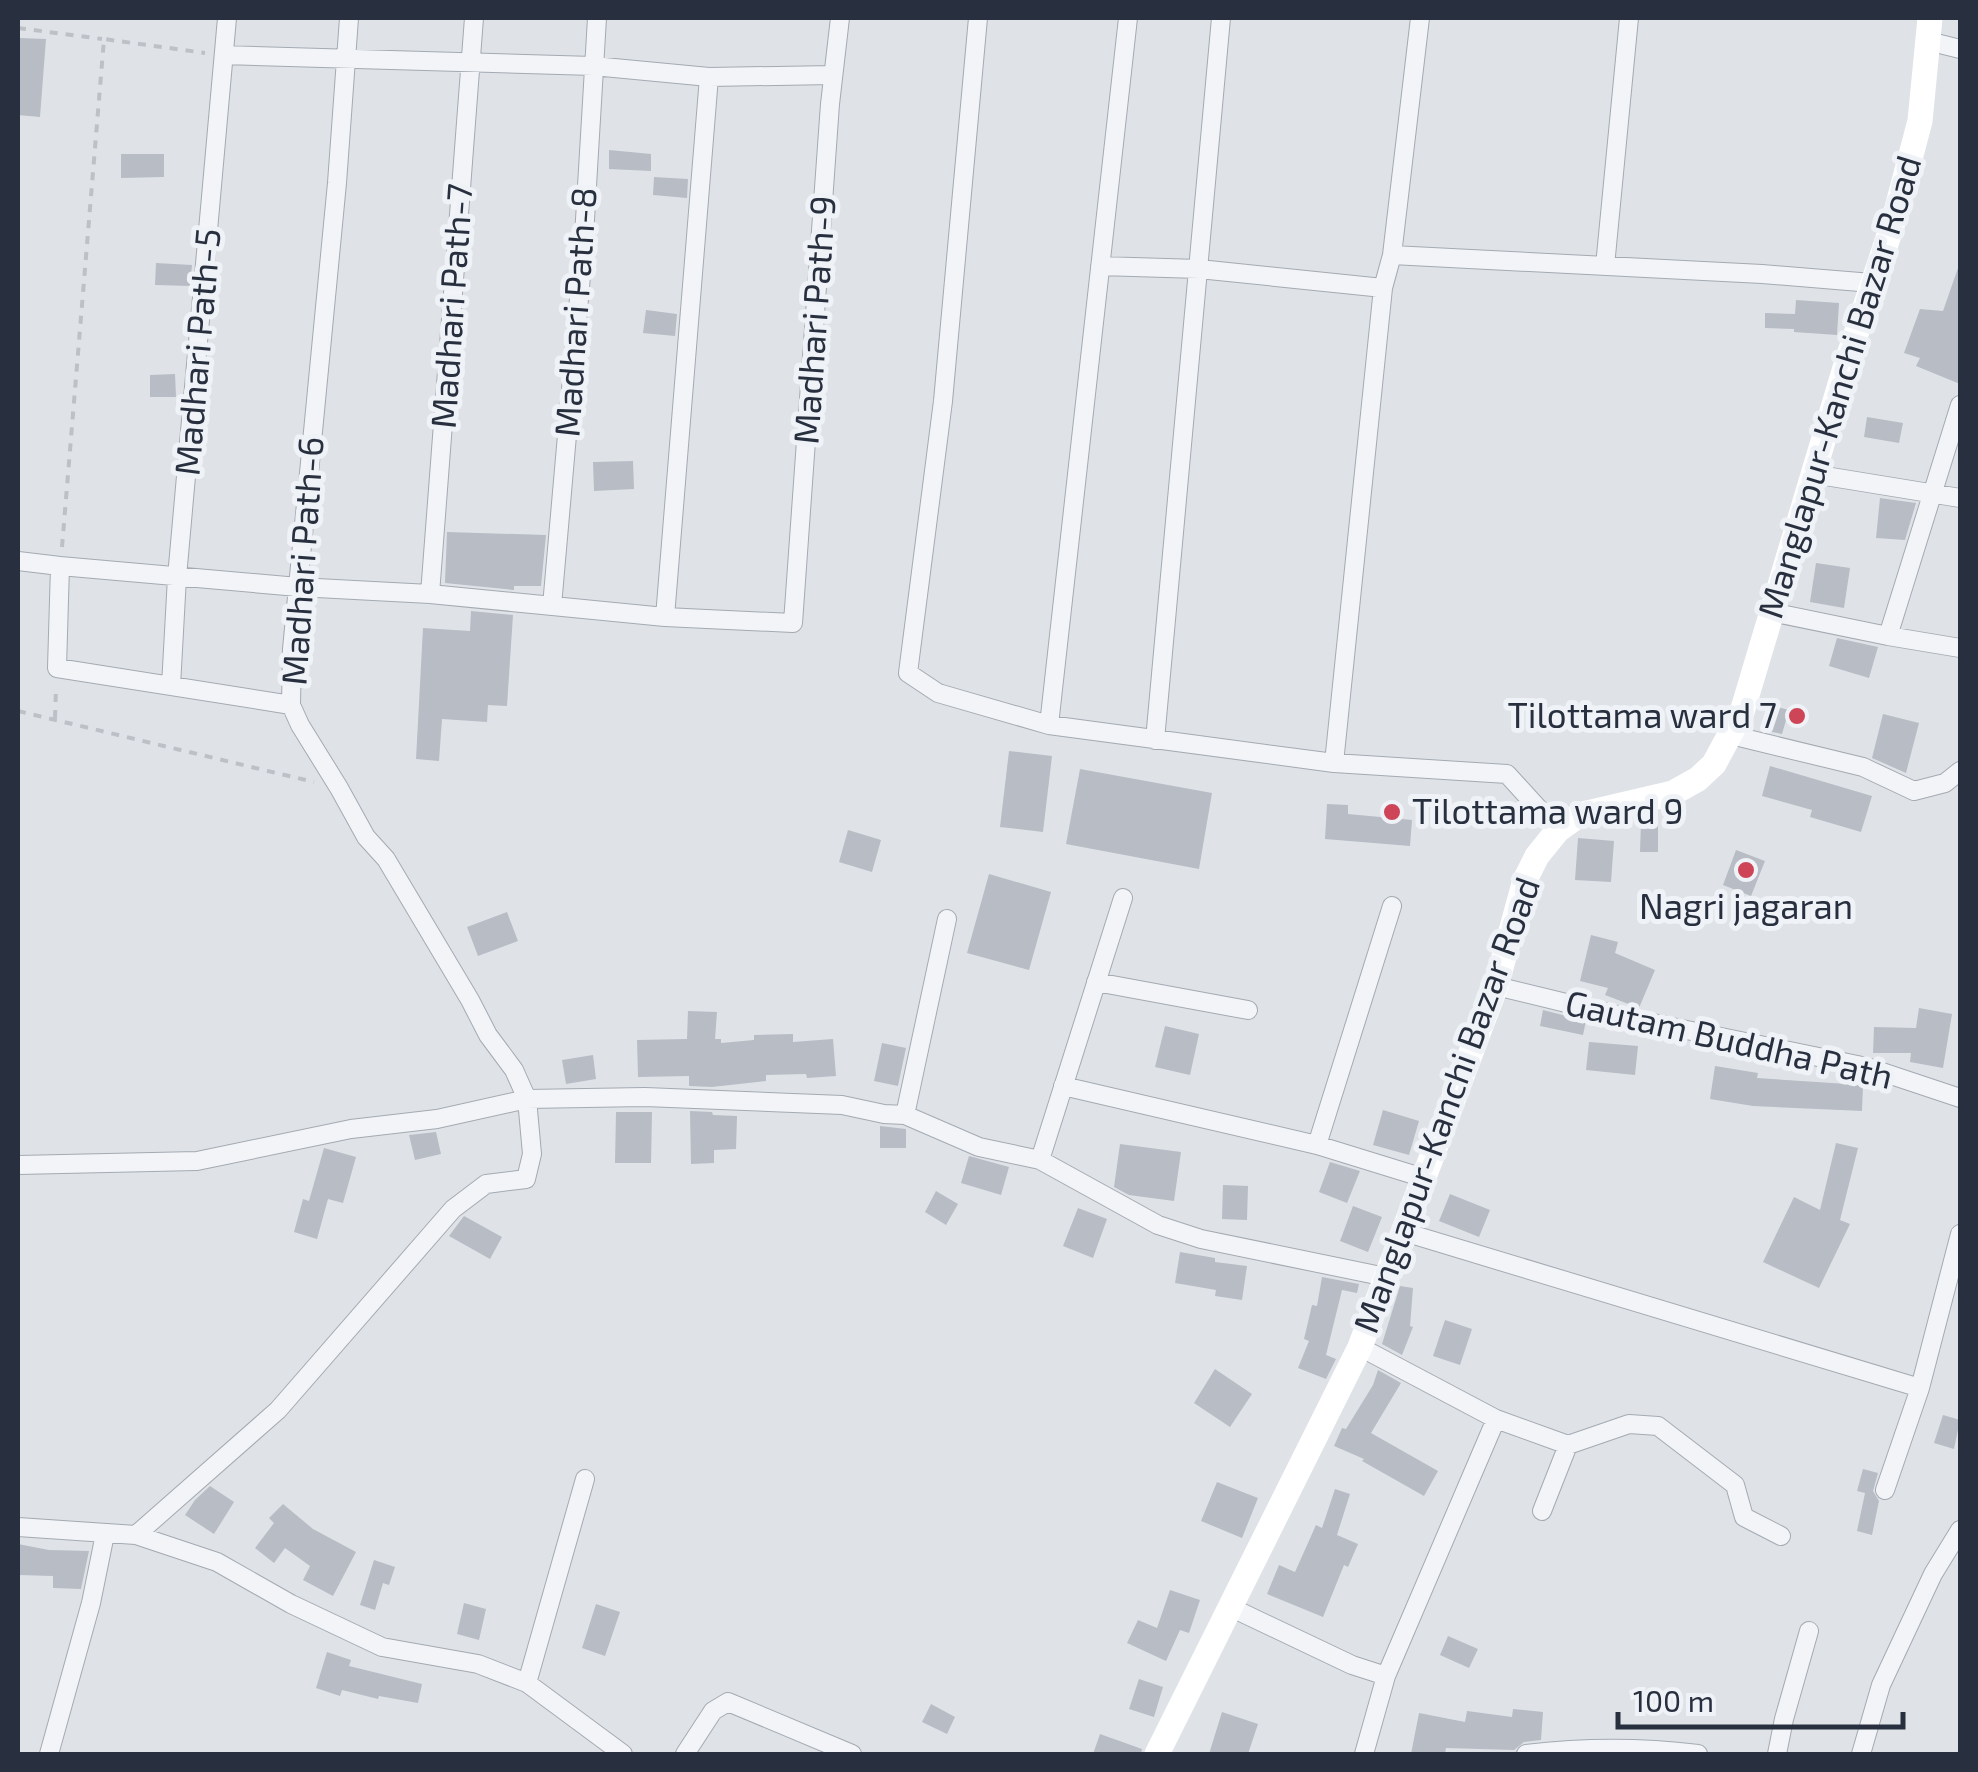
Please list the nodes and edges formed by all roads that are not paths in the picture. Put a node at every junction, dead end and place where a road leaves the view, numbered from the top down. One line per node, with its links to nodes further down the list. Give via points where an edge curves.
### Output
1 (227, 18): 13 (street, Madhari Path-5)
2 (349, 18): 14 (street, Madhari Path-6)
3 (474, 18): 15 (street, Madhari Path-7)
4 (597, 18): 16 (street, Madhari Path-8)
5 (840, 18): 17 (street, Madhari Path-9)
6 (978, 18): 41 (street, via 943,401 908,674 938,693)
7 (1128, 18): 20 (street)
8 (1222, 18): 22 (street)
9 (1420, 18): 19 (street)
10 (1629, 18): 21 (street)
11 (1929, 29): 12 (street); 23 (street, Manglapur-Kanchi Bazar Road, via 1920,122)
12 (1960, 49)
13 (224, 56): 14 (street); 31 (street, Madhari Path-5)
14 (348, 58): 15 (street); 32 (street, Madhari Path-6)
15 (470, 62): 16 (street); 33 (street, Madhari Path-7)
16 (593, 66): 18 (street); 34 (street, Madhari Path-8)
17 (833, 75): 18 (street); 36 (street, Madhari Path-9, via 794,624)
18 (710, 77): 36 (street)
19 (1392, 254): 21 (street); 24 (street)
20 (1100, 266): 22 (street); 41 (street)
21 (1606, 266): 23 (street)
22 (1198, 269): 24 (street); 43 (street)
23 (1872, 283): 26 (street, Manglapur-Kanchi Bazar Road)
24 (1383, 288): 44 (street)
25 (1960, 406): 27 (street)
26 (1813, 474): 27 (street); 35 (street, Manglapur-Kanchi Bazar Road)
27 (1934, 493): 28 (street); 37 (street)
28 (1960, 498)
29 (18, 562): 30 (street)
30 (60, 566): 31 (street); 39 (street, via 57,668)
31 (177, 577): 32 (street); 39 (street, Madhari Path-5)
32 (298, 587): 33 (street); 40 (street, Madhari Path-6)
33 (430, 594): 34 (street)
34 (552, 606): 36 (street)
35 (1771, 612): 37 (street); 42 (street, Manglapur-Kanchi Bazar Road)
36 (665, 617)
37 (1888, 636): 38 (street)
38 (1960, 648)
39 (170, 686): 40 (street)
40 (292, 706): 55 (street, Madhari Path-6)
41 (1049, 725): 43 (street)
42 (1731, 735): 45 (street, via 1863,767 1914,792); 46 (street, Manglapur-Kanchi Bazar Road, via 1714,764 1673,793 1579,815)
43 (1154, 740): 44 (street)
44 (1334, 763): 46 (street, via 1508,774)
45 (1960, 772)
46 (1558, 830): 51 (street, Manglapur-Kanchi Bazar Road, via 1525,880)
47 (1123, 898): 50 (street)
48 (1392, 906): 57 (street)
49 (947, 919): 56 (street)
50 (1096, 982): 52 (street); 53 (street)
51 (1496, 986): 54 (street, Gautam Buddha Path, via 1867,1067); 60 (street, Manglapur-Kanchi Bazar Road)
52 (1248, 1010)
53 (1064, 1086): 57 (street); 58 (street)
54 (1960, 1098)
55 (528, 1100): 56 (street, via 645,1097); 59 (street, via 197,1161); 74 (street, via 532,1154 526,1178 486,1184 453,1209 278,1410)
56 (906, 1114): 58 (street, via 980,1146)
57 (1317, 1145): 60 (street)
58 (1040, 1160): 63 (street, via 1158,1225)
59 (18, 1165)
60 (1424, 1178): 61 (street, Manglapur-Kanchi Bazar Road)
61 (1404, 1232): 63 (street, Manglapur-Kanchi Bazar Road); 65 (street)
62 (1960, 1234): 65 (street)
63 (1386, 1277): 64 (street, Manglapur-Kanchi Bazar Road)
64 (1360, 1347): 66 (street); 76 (street, Manglapur-Kanchi Bazar Road)
65 (1920, 1388): 69 (street)
66 (1496, 1419): 67 (street); 78 (street)
67 (1568, 1445): 70 (street); 75 (street, via 1630,1424 1658,1426 1735,1485 1744,1517)
68 (585, 1479): 79 (street)
69 (1885, 1490)
70 (1542, 1510)
71 (18, 1527): 73 (street)
72 (1960, 1530): 89 (street, via 1881,1686)
73 (105, 1534): 74 (street); 80 (street)
74 (136, 1535): 79 (street, via 217,1562 382,1648 478,1664)
75 (1781, 1536)
76 (1230, 1607): 78 (street); 84 (street, Manglapur-Kanchi Bazar Road)
77 (1809, 1631): 88 (street)
78 (1386, 1676): 85 (street)
79 (527, 1684): 81 (street)
80 (49, 1754)
81 (623, 1754)
82 (684, 1754): 83 (street, via 713,1711 728,1702)
83 (852, 1754)
84 (1157, 1754)
85 (1364, 1754)
86 (1526, 1754): 87 (street)
87 (1698, 1754)
88 (1777, 1754)
89 (1861, 1754)

